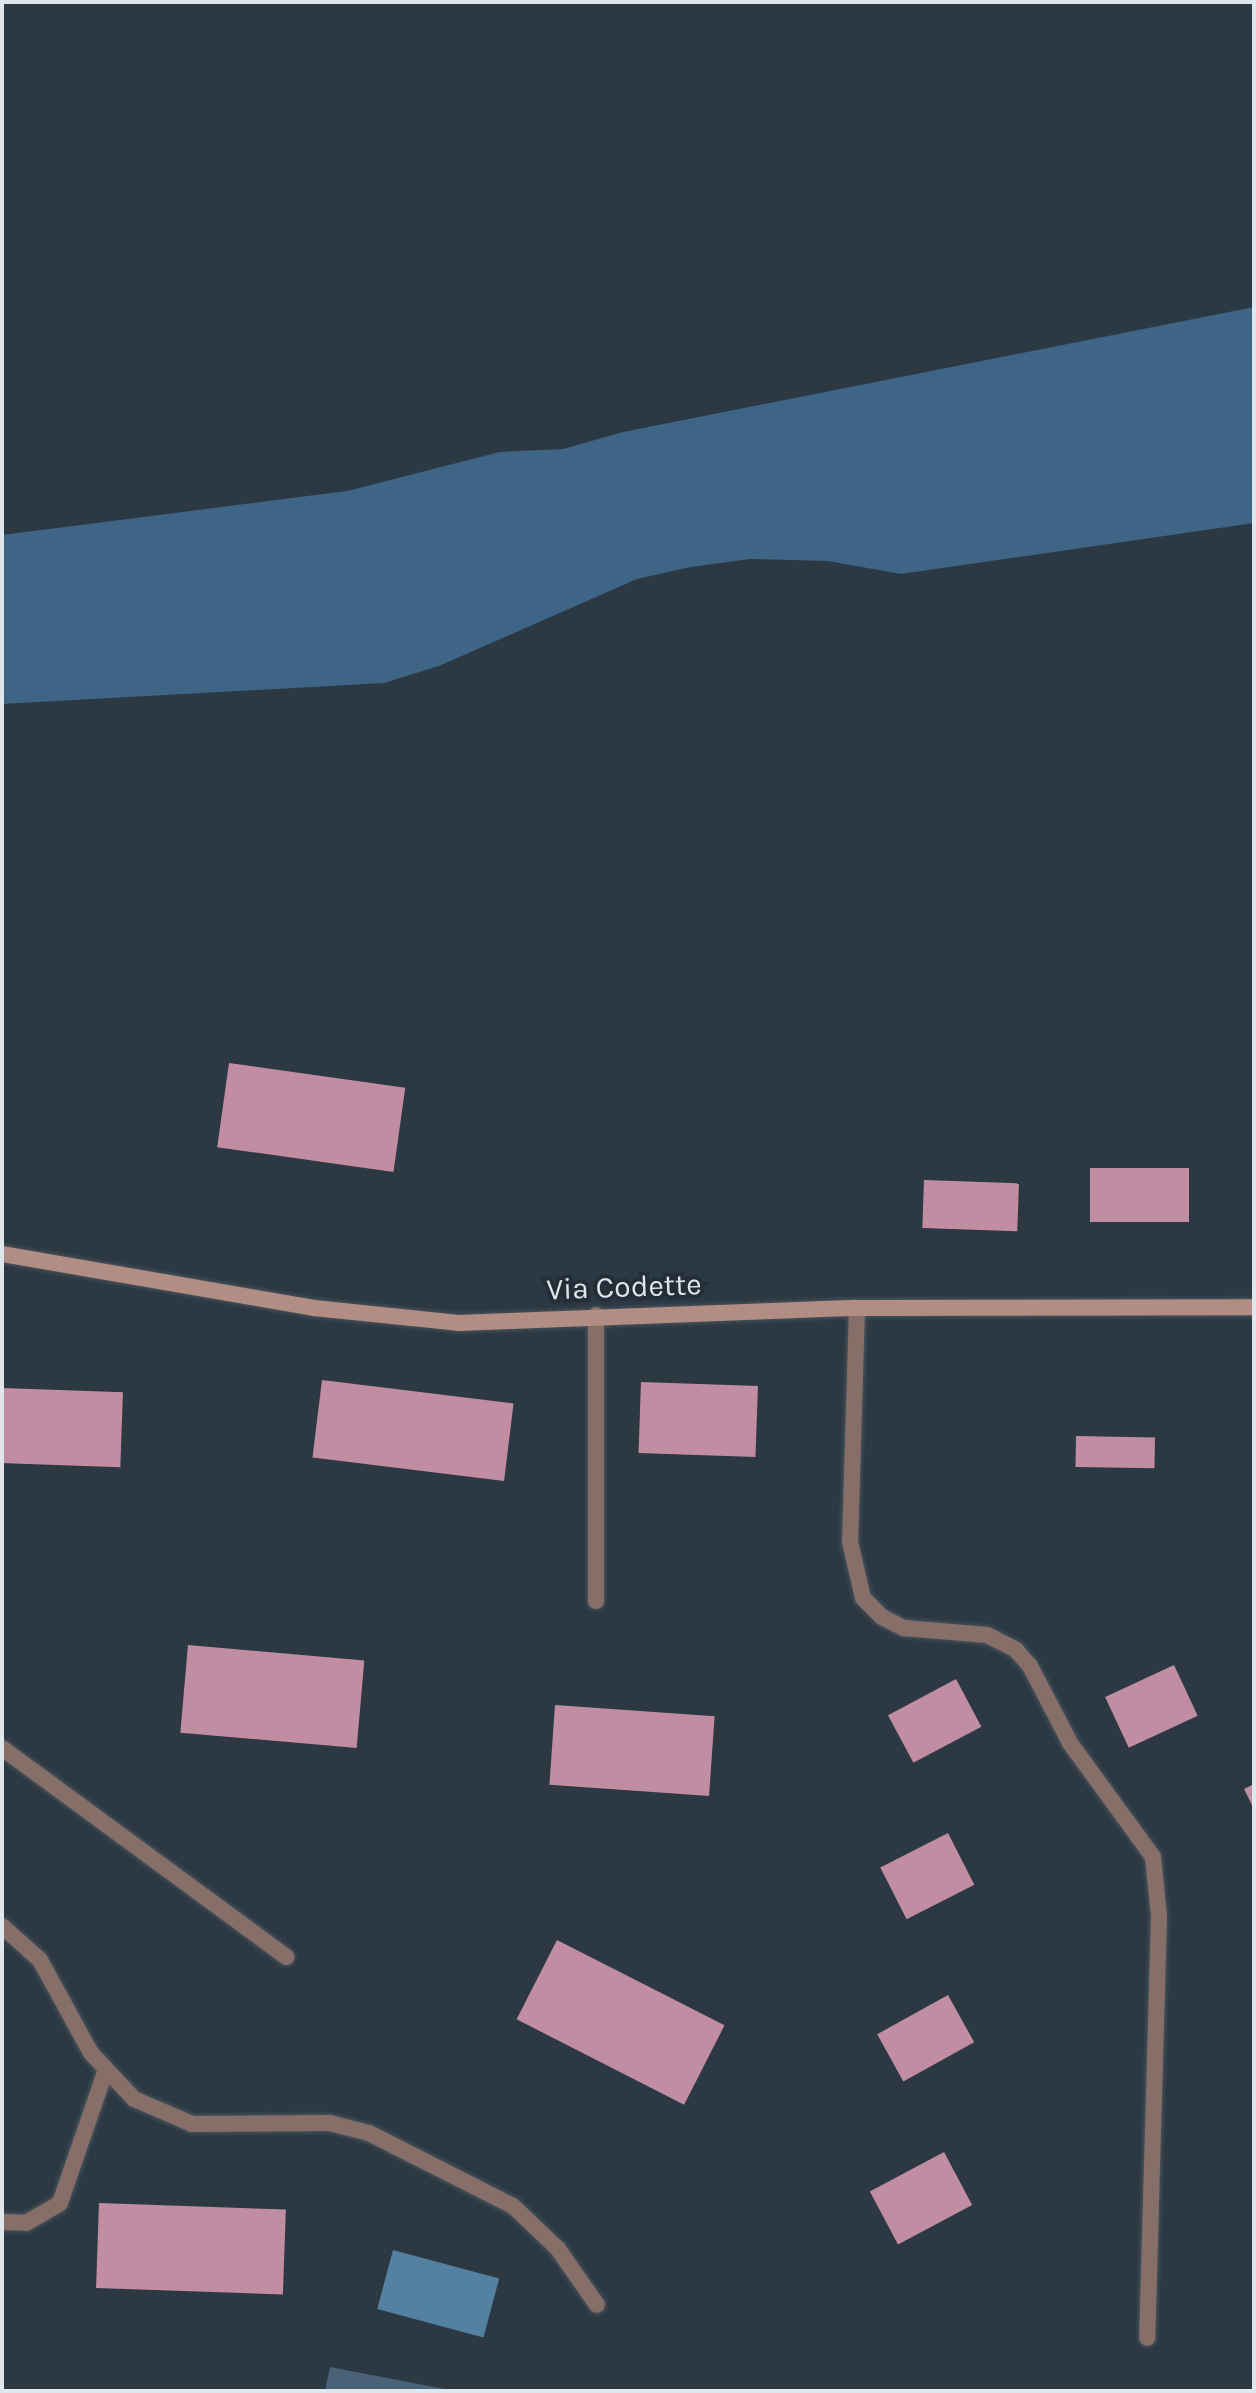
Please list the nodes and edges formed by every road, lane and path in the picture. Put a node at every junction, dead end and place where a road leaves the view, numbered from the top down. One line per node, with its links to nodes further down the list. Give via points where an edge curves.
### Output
1 (2, 1254): 4 (street, Via Codette, via 314,1308 443,1322)
2 (1254, 1307): 3 (street, Via Codette)
3 (857, 1308): 4 (street, Via Codette); 12 (street, via 850,1542 863,1598 882,1617 904,1628 987,1635 1016,1650 1030,1666 1070,1743 1153,1857 1159,1916)
4 (596, 1315): 5 (street)
5 (596, 1601)
6 (2, 1748): 8 (street)
7 (2, 1926): 9 (street, via 40,1960)
8 (287, 1957)
9 (105, 2072): 10 (street, via 60,2203 26,2223); 11 (street, via 134,2099 192,2124 330,2123 369,2133 513,2206 558,2249)
10 (2, 2222)
11 (597, 2305)
12 (1147, 2338)

